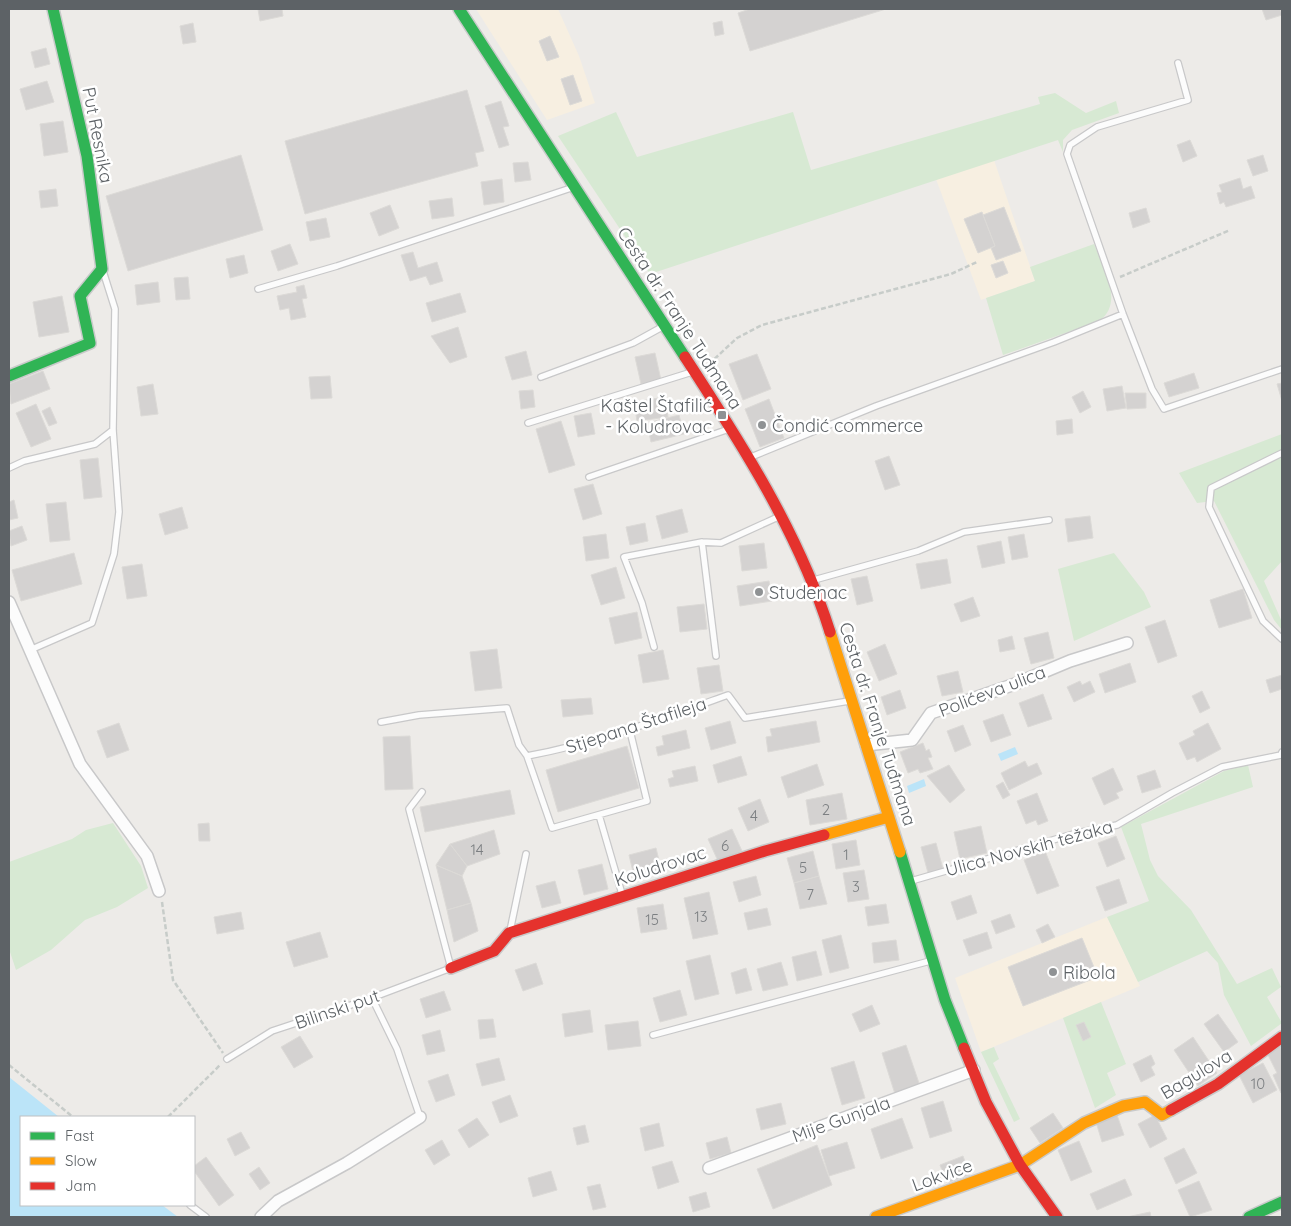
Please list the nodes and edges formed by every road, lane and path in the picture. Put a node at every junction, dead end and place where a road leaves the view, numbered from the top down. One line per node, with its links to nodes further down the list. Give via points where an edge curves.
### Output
1 (53, 9): 7 (main road, Put Resnika, via 87,156)
2 (459, 9): 4 (main road, Cesta dr. Franje Tuđmana)
3 (1178, 64): 8 (lane, via 1188,100 1097,127 1070,145 1068,154)
4 (575, 187): 9 (lane); 11 (main road, Cesta dr. Franje Tuđmana)
5 (1230, 230): 8 (path)
6 (977, 262): 13 (path, via 951,274 762,325 737,338)
7 (102, 269): 14 (main road, via 80,296 90,342); 18 (lane, via 115,309)
8 (1112, 281): 10 (lane)
9 (258, 289)
10 (1123, 314): 12 (lane, via 1152,390 1164,409); 20 (lane, via 1054,342 948,378)
11 (664, 326): 13 (main road, Cesta dr. Franje Tuđmana); 15 (lane, via 633,344)
12 (1282, 369)
13 (695, 373): 16 (lane); 17 (main road, Cesta dr. Franje Tuđmana)
14 (9, 376)
15 (541, 377)
16 (528, 423)
17 (731, 428): 20 (main road, Cesta dr. Franje Tuđmana); 22 (lane)
18 (113, 430): 21 (lane, via 95,444 24,461); 31 (lane, via 119,512 114,554 92,623)
19 (1282, 453): 28 (lane, via 1211,488 1209,507 1263,621)
20 (749, 458): 23 (main road, Cesta dr. Franje Tuđmana)
21 (9, 468)
22 (589, 477)
23 (780, 515): 25 (lane, via 721,543); 26 (main road, Cesta dr. Franje Tuđmana)
24 (1048, 520): 26 (lane, via 964,532 918,551)
25 (702, 542): 30 (lane, via 624,557 642,603); 32 (lane)
26 (812, 581): 33 (main road, Cesta dr. Franje Tuđmana)
27 (9, 602): 31 (street)
28 (1282, 639)
29 (1127, 643): 36 (street, Polićeva ulica, via 932,713 912,740)
30 (654, 647)
31 (28, 651): 44 (street, via 80,764 147,856)
32 (716, 656)
33 (851, 701): 35 (lane, Stjepana Štafileja, via 745,718 728,694); 36 (main road, Cesta dr. Franje Tuđmana)
34 (382, 722): 38 (lane, via 418,715 508,708 519,745)
35 (630, 731): 38 (lane, Stjepana Štafileja); 40 (lane, via 648,800)
36 (866, 745): 41 (main road, Cesta dr. Franje Tuđmana)
37 (1282, 752): 43 (lane, Ulica Novskih težaka, via 1281,755 1222,767 1117,825 1077,832)
38 (527, 756): 40 (lane, via 552,828)
39 (422, 792): 48 (lane, via 409,810)
40 (599, 814): 45 (lane)
41 (889, 817): 43 (main road, Cesta dr. Franje Tuđmana); 45 (main road, Koludrovac, via 765,851)
42 (526, 854): 46 (lane)
43 (909, 882): 47 (main road, Cesta dr. Franje Tuđmana)
44 (159, 891): 52 (path, via 173,980)
45 (623, 896): 46 (main road, Koludrovac)
46 (509, 933): 48 (main road, via 494,951)
47 (932, 961): 50 (lane); 54 (main road, Cesta dr. Franje Tuđmana)
48 (451, 968): 49 (lane, Bilinski put)
49 (372, 998): 52 (lane, Bilinski put, via 272,1031); 57 (lane, via 397,1050)
50 (653, 1035)
51 (1282, 1038): 58 (main road, Bagulova, via 1218,1084 1162,1115 1146,1102 1123,1106 1084,1123)
52 (227, 1058): 56 (path)
53 (9, 1065): 55 (path)
54 (974, 1070): 58 (main road, Cesta dr. Franje Tuđmana, via 986,1102); 59 (street, Mije Gunjala)
55 (72, 1116)
56 (169, 1116)
57 (420, 1116): 63 (street, via 278,1202)
58 (1020, 1165): 64 (main road, Lokvice); 65 (main road, Cesta dr. Franje Tuđmana)
59 (709, 1168)
60 (1282, 1202): 66 (main road)
61 (191, 1206): 62 (lane)
62 (206, 1217)
63 (261, 1217)
64 (876, 1217)
65 (1057, 1217)
66 (1249, 1217)

